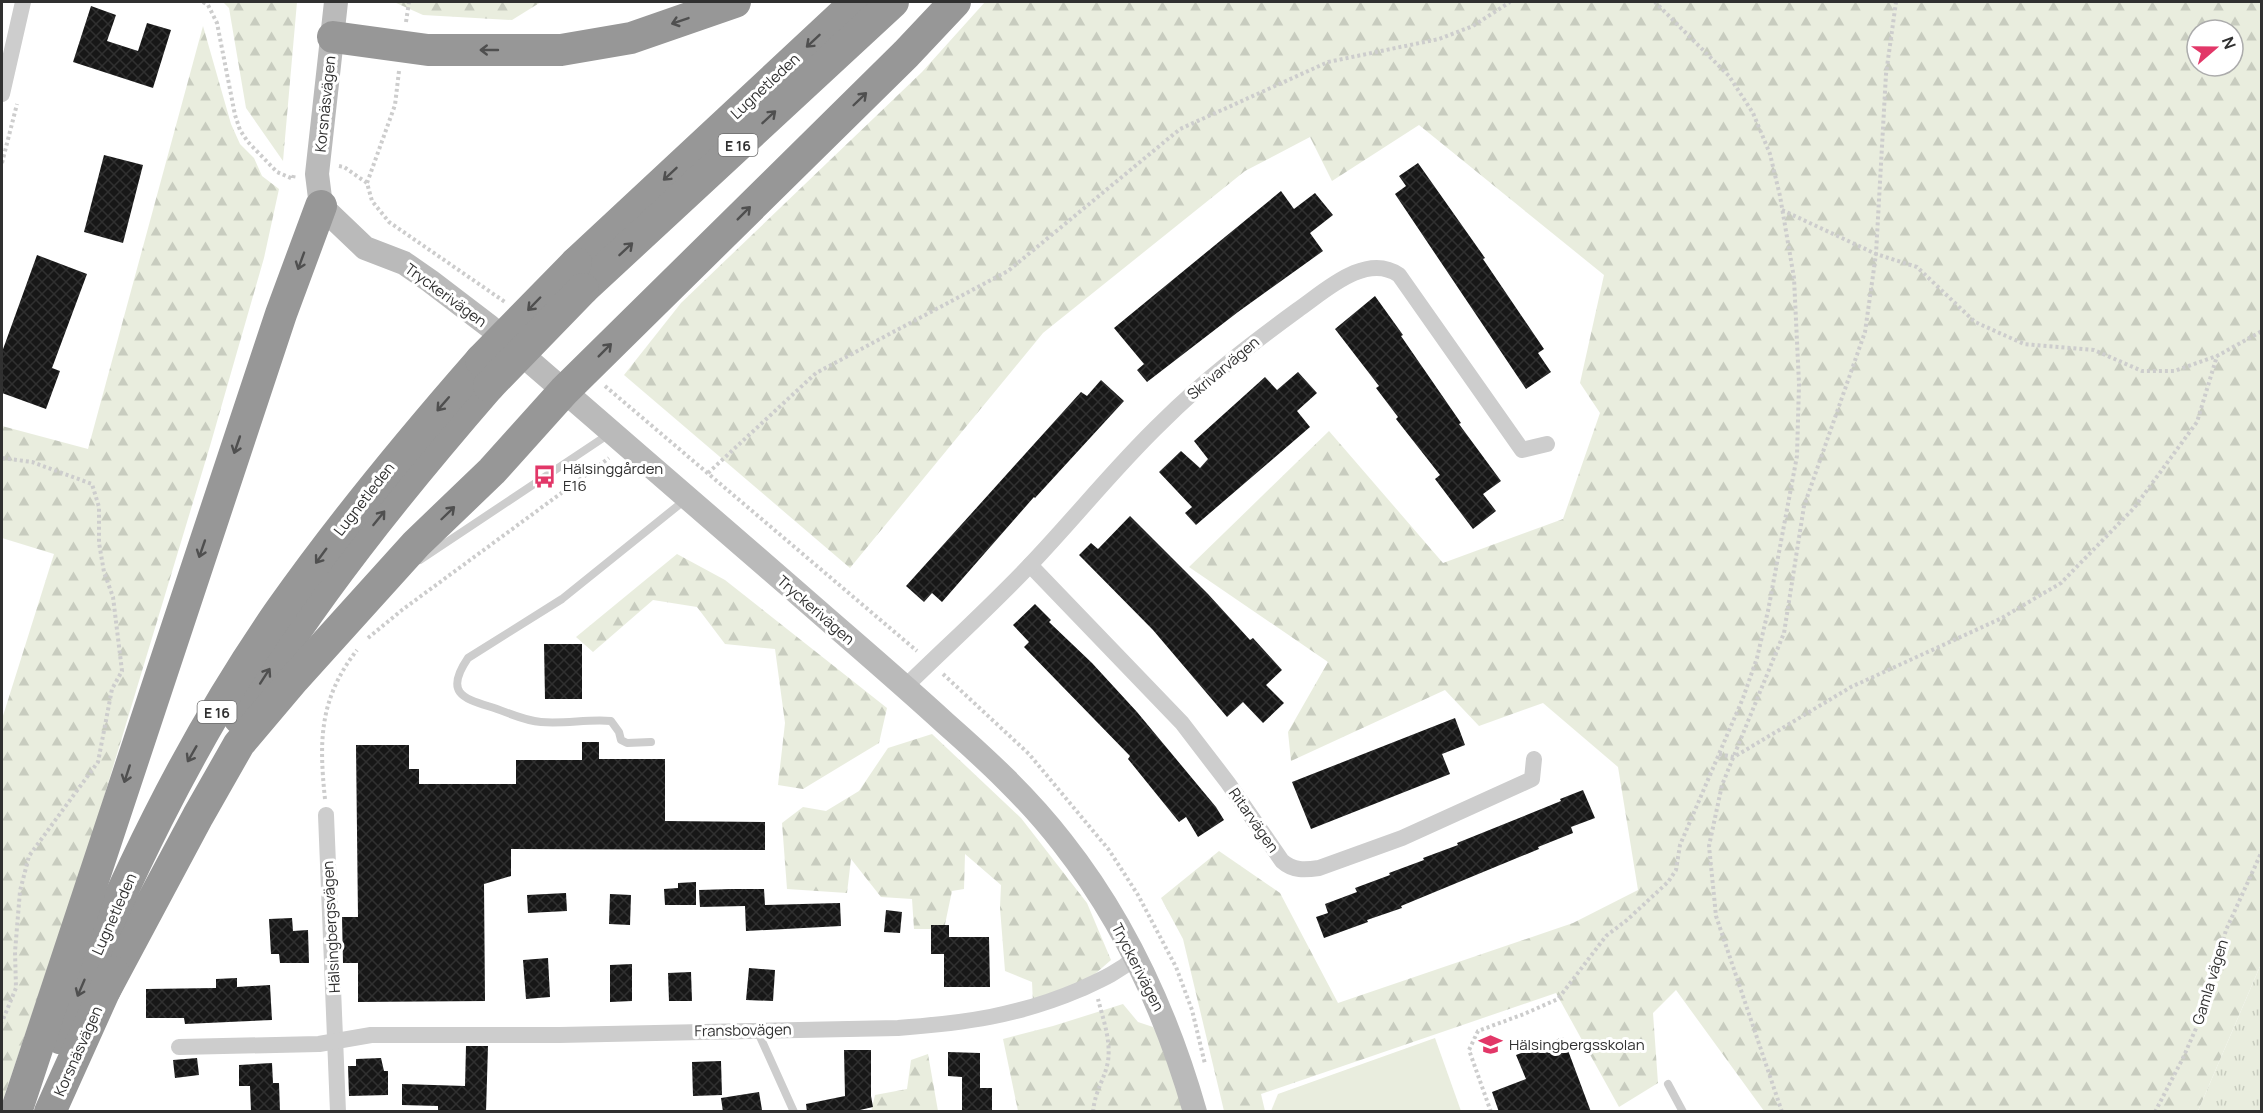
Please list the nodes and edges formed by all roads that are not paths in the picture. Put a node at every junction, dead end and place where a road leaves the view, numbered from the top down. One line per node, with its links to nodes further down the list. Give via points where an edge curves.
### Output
1 (23, 2): 8 (street)
2 (336, 2): 7 (street, Korsnäsvägen)
3 (735, 2): 7 (highway, one-way to 7, via 631,38 561,50 428,50)
4 (856, 2): 10 (highway, Lugnetleden / E 16, one-way to 10)
5 (893, 2): 10 (highway, Lugnetleden / E 16, one-way to 5)
6 (955, 2): 12 (highway, E 16, one-way to 6)
7 (333, 37): 9 (street, Korsnäsvägen, via 318,164)
8 (2, 94)
9 (321, 206): 12 (street, Tryckerivägen, via 365,248 404,263 452,297); 28 (highway, one-way to 28, via 277,325)
10 (580, 276): 11 (highway, Lugnetleden / E 16, bridge)
11 (485, 373): 23 (highway, Lugnetleden / E 16, one-way to 11, via 169,846 259,685 364,535 436,447); 29 (highway, Lugnetleden / E 16, one-way to 29, via 417,433 333,538 280,612 205,731 160,812 120,897)
12 (564, 391): 13 (street, Tryckerivägen); 17 (highway, E 16, one-way to 12, via 492,471)
13 (618, 438): 15 (street, Tryckerivägen); 17 (lane)
14 (1547, 444): 16 (street, Skrivarvägen, via 1522,450 1404,280 1390,269 1374,267 1335,284 1191,394 1128,456)
15 (687, 498): 18 (street, Tryckerivägen); 19 (lane, via 562,599 468,658 457,684 468,701 515,716 539,722 611,721 621,740)
16 (1029, 565): 18 (street, Skrivarvägen); 20 (street, Ritarvägen, via 1182,723 1290,867 1319,868 1413,833 1532,779)
17 (373, 591): 23 (highway, E 16, via 239,744)
18 (905, 687): 22 (street, Tryckerivägen, via 1020,793 1062,842 1103,900)
19 (651, 742)
20 (1534, 759)
21 (326, 815): 25 (street, Hälsingbergsvägen)
22 (1136, 957): 24 (street, Fransbovägen, via 1117,973 1058,999 1003,1016 898,1028); 33 (street, Tryckerivägen, via 1183,1068)
23 (105, 990): 30 (highway, Korsnäsvägen / E 16)
24 (757, 1030): 25 (street, Fransbovägen, via 371,1035); 32 (lane)
25 (336, 1040): 26 (street, via 319,1044); 31 (street, Hälsingbergsvägen)
26 (179, 1047)
27 (1668, 1084): 34 (lane)
28 (16, 1112)
29 (31, 1112)
30 (51, 1112)
31 (338, 1112)
32 (794, 1112)
33 (1195, 1112)
34 (1683, 1112)

